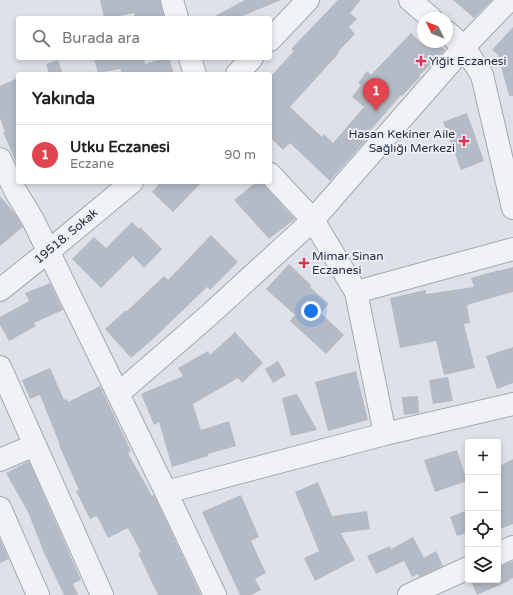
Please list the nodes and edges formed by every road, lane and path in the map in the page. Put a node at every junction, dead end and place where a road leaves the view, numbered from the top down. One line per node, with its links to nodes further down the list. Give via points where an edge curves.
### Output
1 (172, 0): 6 (street)
2 (308, 0): 8 (street)
3 (410, 0): 5 (street)
4 (509, 0): 9 (street)
5 (424, 12)
6 (177, 16)
7 (453, 37): 9 (street)
8 (272, 38)
9 (464, 47): 17 (street, via 482,75); 18 (street)
10 (191, 60): 12 (street)
11 (250, 60): 13 (street)
12 (194, 72)
13 (239, 72)
14 (0, 159): 20 (street)
15 (272, 176): 18 (street)
16 (130, 184): 20 (street, 19518. Sokak)
17 (513, 208)
18 (313, 220): 22 (street); 24 (street)
19 (513, 249): 22 (street)
20 (49, 251): 21 (street, 19518. Sokak); 24 (street)
21 (0, 290)
22 (356, 292): 26 (street)
23 (0, 367): 27 (street)
24 (118, 394): 29 (street)
25 (513, 404): 26 (street)
26 (385, 434): 29 (street)
27 (35, 445): 28 (street); 35 (street)
28 (0, 460)
29 (166, 492): 36 (street)
30 (0, 508): 34 (street)
31 (513, 547): 32 (street)
32 (501, 553)
33 (465, 569): 37 (street)
34 (38, 595)
35 (102, 595)
36 (215, 595)
37 (409, 595)

